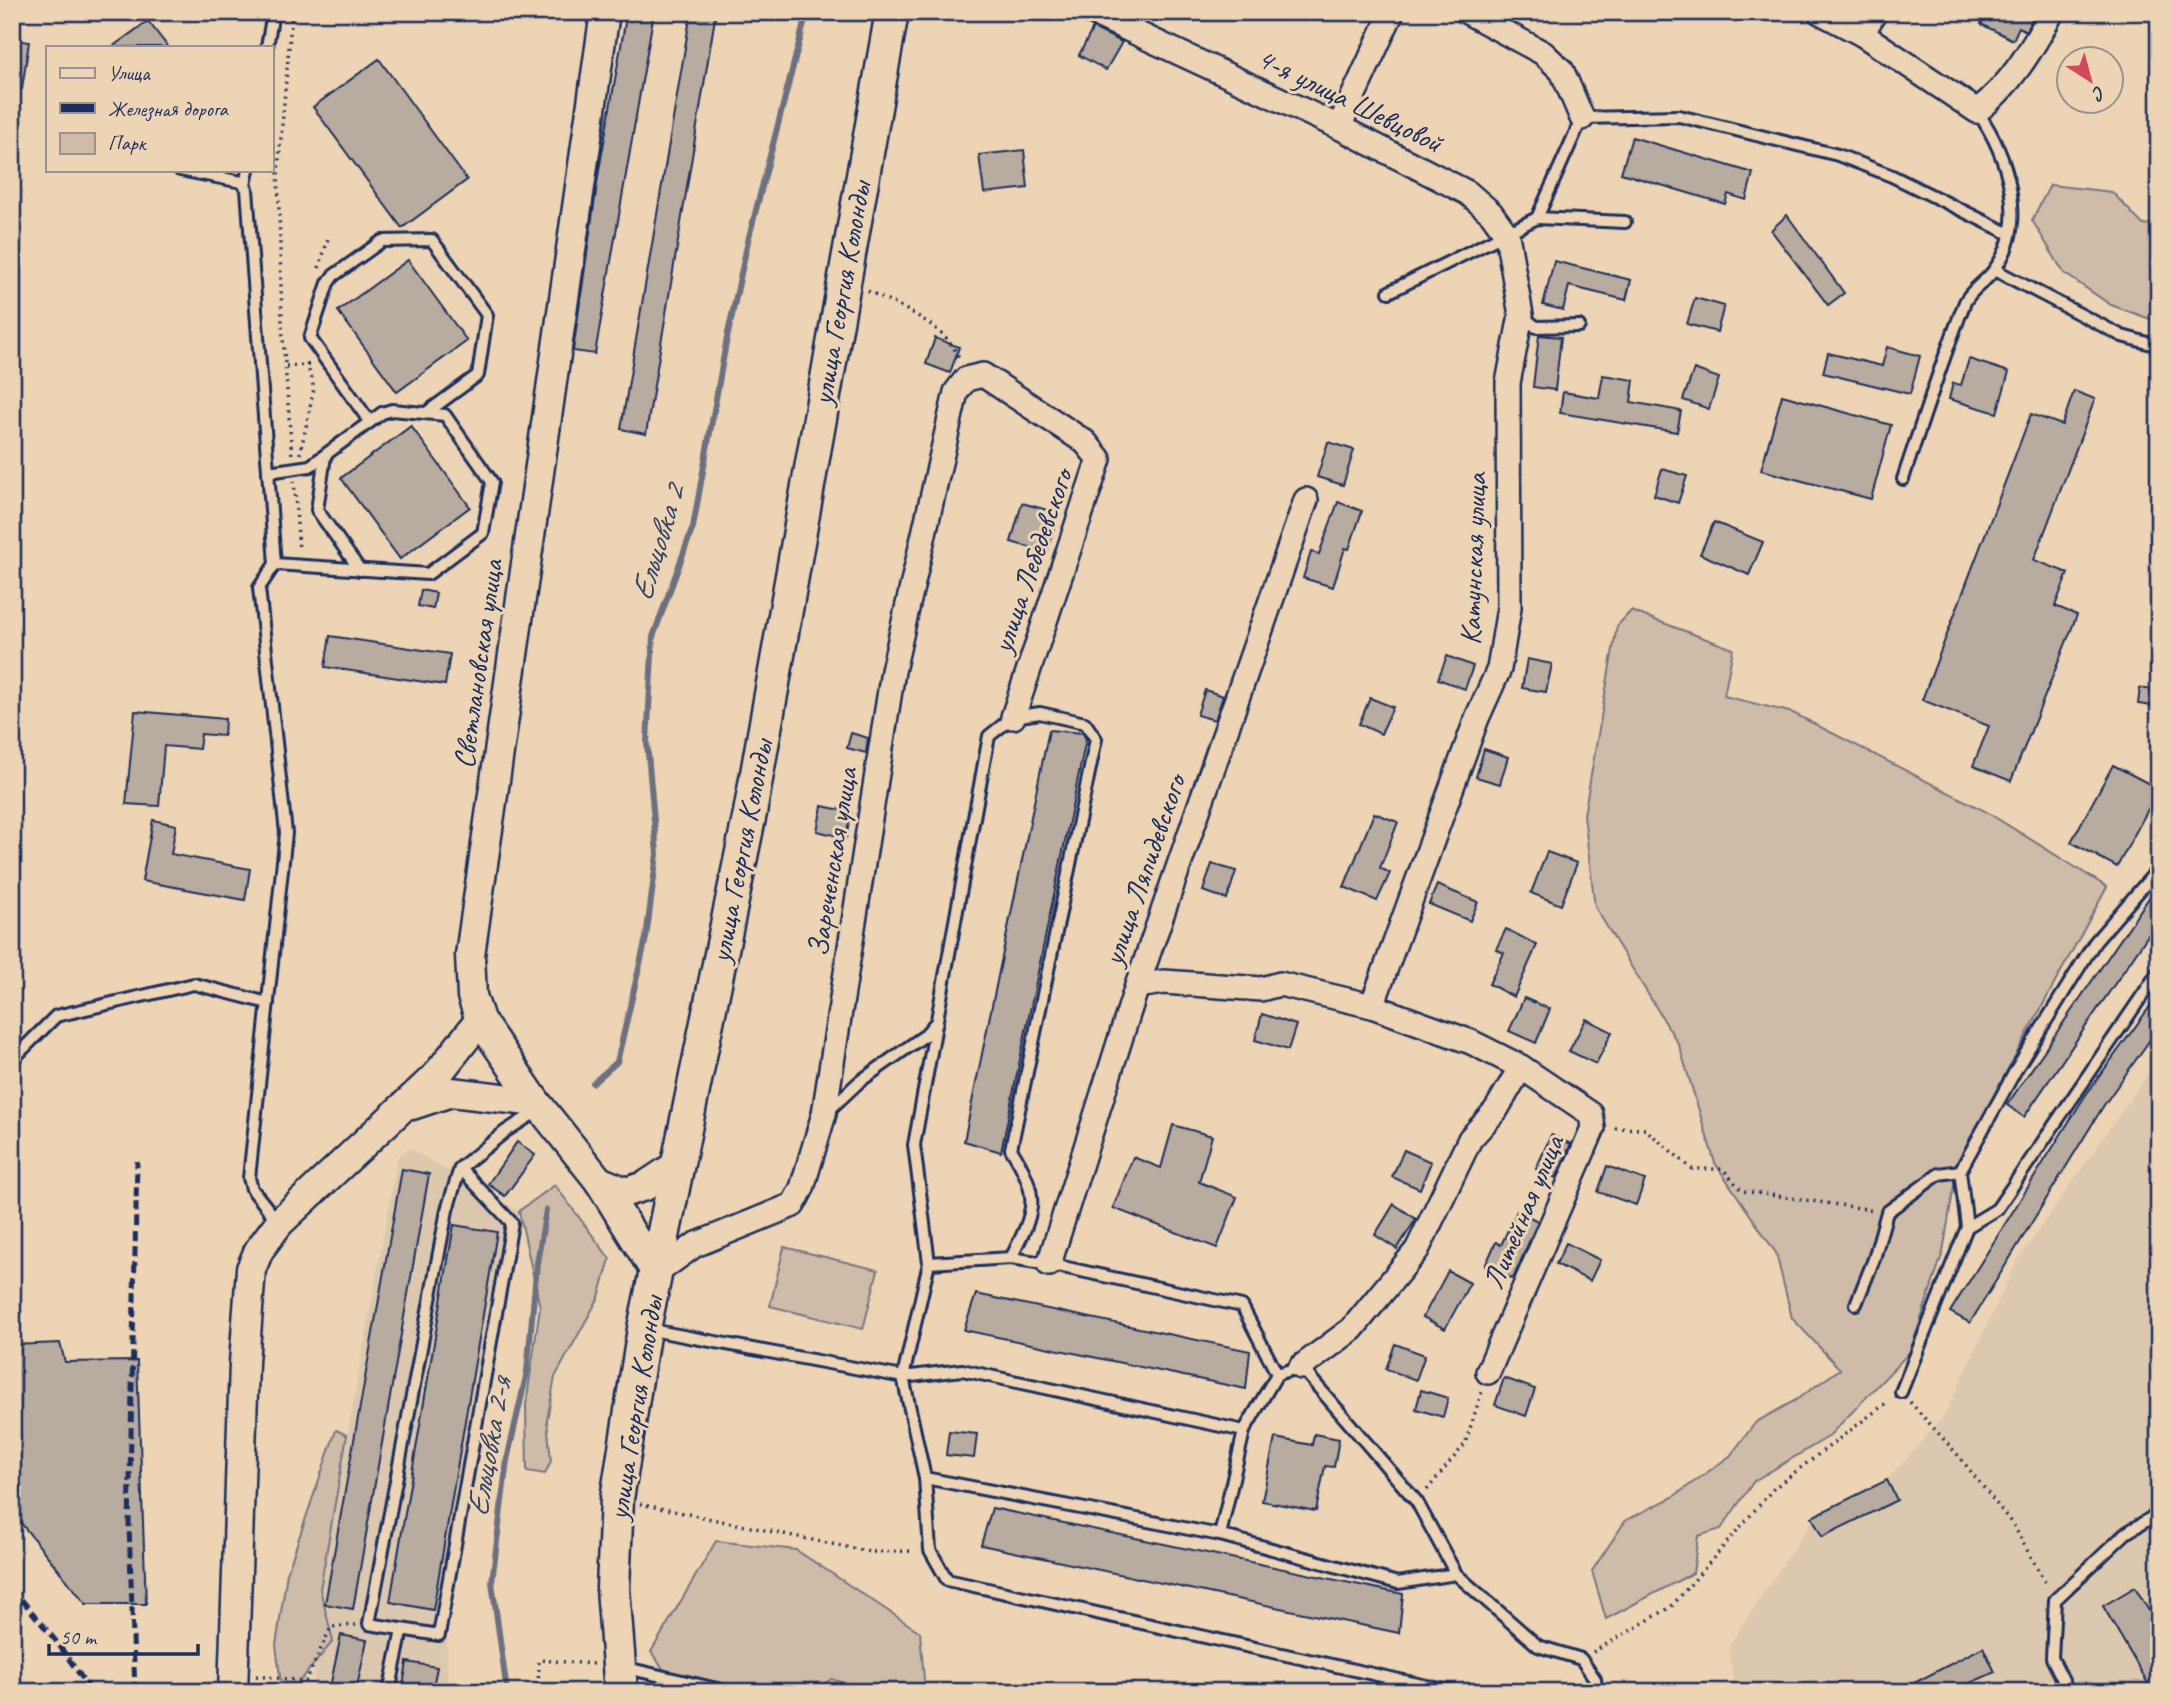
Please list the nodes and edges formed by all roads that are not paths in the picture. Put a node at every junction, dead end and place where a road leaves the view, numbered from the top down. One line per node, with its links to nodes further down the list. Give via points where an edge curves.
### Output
1 (273, 12): 11 (lane)
2 (605, 12): 44 (street, Светлановская улица, via 470,954 472,996)
3 (892, 12): 50 (main road, улица Георгия Колонды, via 750,813)
4 (1091, 12): 14 (street, 4-я улица Шевцовой)
5 (1392, 12): 14 (street)
6 (1466, 12): 13 (street, via 1543,53 1562,71)
7 (1820, 12): 10 (street)
8 (1875, 12): 10 (street)
9 (2052, 12): 12 (street, via 2030,52 1997,96)
10 (1862, 34): 12 (street)
11 (267, 46)
12 (1977, 111): 21 (lane, via 1995,137 2012,194)
13 (1582, 118): 19 (lane); 21 (lane, via 1679,116 1838,155)
14 (1339, 127): 18 (street, 4-я улица Шевцовой)
15 (189, 172): 17 (lane)
16 (248, 172): 17 (lane)
17 (246, 185): 32 (lane)
18 (1468, 193): 22 (street, Катунская улица)
19 (1537, 218): 20 (lane); 22 (lane)
20 (1625, 222)
21 (2010, 234): 23 (lane)
22 (1507, 235): 24 (lane); 25 (street, Катунская улица)
23 (1995, 270): 27 (lane, via 2122,336); 33 (lane, via 1967,297)
24 (1388, 292)
25 (1521, 315): 26 (lane, via 1536,327); 42 (street, Катунская улица, via 1508,383 1509,608 1499,669)
26 (1579, 326)
27 (2159, 346)
28 (966, 379): 37 (street, улица Лебедевского, via 983,375 1085,442 1099,459); 49 (street, Зареченская улица, via 956,392 893,671)
29 (426, 413): 30 (lane, via 387,411); 30 (lane, via 478,375 488,318 432,240 382,241 330,280 310,338); 36 (lane, via 446,416 490,476 483,533 428,574)
30 (370, 422): 31 (lane)
31 (324, 456): 32 (lane, via 309,467); 36 (lane, via 317,510)
32 (268, 472): 35 (lane)
33 (1903, 478)
34 (1306, 500): 40 (street, улица Ляпидевского)
35 (275, 564): 36 (lane); 41 (lane, via 260,588 286,833)
36 (360, 570)
37 (1013, 717): 43 (lane, via 989,736); 56 (lane, via 1040,713 1085,723 1096,740 1011,1149 1028,1176 1032,1216)
38 (2159, 868): 52 (lane, via 2095,942)
39 (2159, 971): 55 (lane, via 1997,1209)
40 (1137, 986): 42 (street, Литейная улица, via 1164,982 1261,989 1280,984); 58 (street, улица Ляпидевского)
41 (268, 1003): 45 (lane, via 194,984 56,1016); 54 (lane, via 249,1178)
42 (1371, 1006): 46 (street, Литейная улица, via 1471,1042)
43 (939, 1018): 49 (lane, via 924,1036 859,1082); 57 (lane, via 914,1145)
44 (481, 1020): 47 (street, Светлановская улица); 48 (street)
45 (12, 1059)
46 (1521, 1067): 62 (street, via 1496,1110 1470,1139 1418,1250 1352,1329); 63 (street, Литейная улица, via 1591,1115 1593,1128)
47 (539, 1105): 48 (street, via 451,1092); 51 (lane); 53 (street, Светлановская улица)
48 (403, 1108): 54 (street)
49 (824, 1114): 59 (street, Зареченская улица, via 793,1205 695,1245)
50 (677, 1165): 53 (street, via 626,1192); 59 (main road, улица Георгия Колонды)
51 (460, 1168): 72 (lane, via 447,1210 369,1624); 72 (lane, via 512,1223 439,1635)
52 (1960, 1171): 55 (lane); 60 (lane, via 1939,1174 1887,1212)
53 (599, 1181): 59 (street, Светлановская улица)
54 (279, 1223): 74 (street, via 251,1269)
55 (1967, 1227): 66 (lane)
56 (1011, 1258): 57 (lane); 58 (lane)
57 (929, 1263): 65 (lane)
58 (1049, 1264): 64 (lane, via 1242,1306)
59 (656, 1273): 61 (main road, улица Георгия Колонды)
60 (1856, 1304)
61 (644, 1329): 65 (lane); 73 (main road, улица Георгия Колонды, via 617,1499 614,1588)
62 (1301, 1367): 64 (lane); 71 (lane, via 1417,1503)
63 (1488, 1372)
64 (1277, 1374): 67 (lane)
65 (903, 1377): 67 (lane, via 961,1370); 68 (lane)
66 (1901, 1392)
67 (1244, 1431): 70 (lane)
68 (925, 1478): 70 (lane); 77 (lane, via 930,1550 947,1580)
69 (2159, 1513): 79 (lane, via 2126,1533 2055,1600 2052,1658)
70 (1220, 1535): 71 (lane, via 1398,1583)
71 (1456, 1574): 78 (lane, via 1538,1646 1581,1659 1595,1679)
72 (402, 1630): 75 (lane)
73 (620, 1679): 76 (lane)
74 (234, 1683)
75 (389, 1692)
76 (730, 1692)
77 (1454, 1692)
78 (1597, 1692)
79 (2069, 1692)

